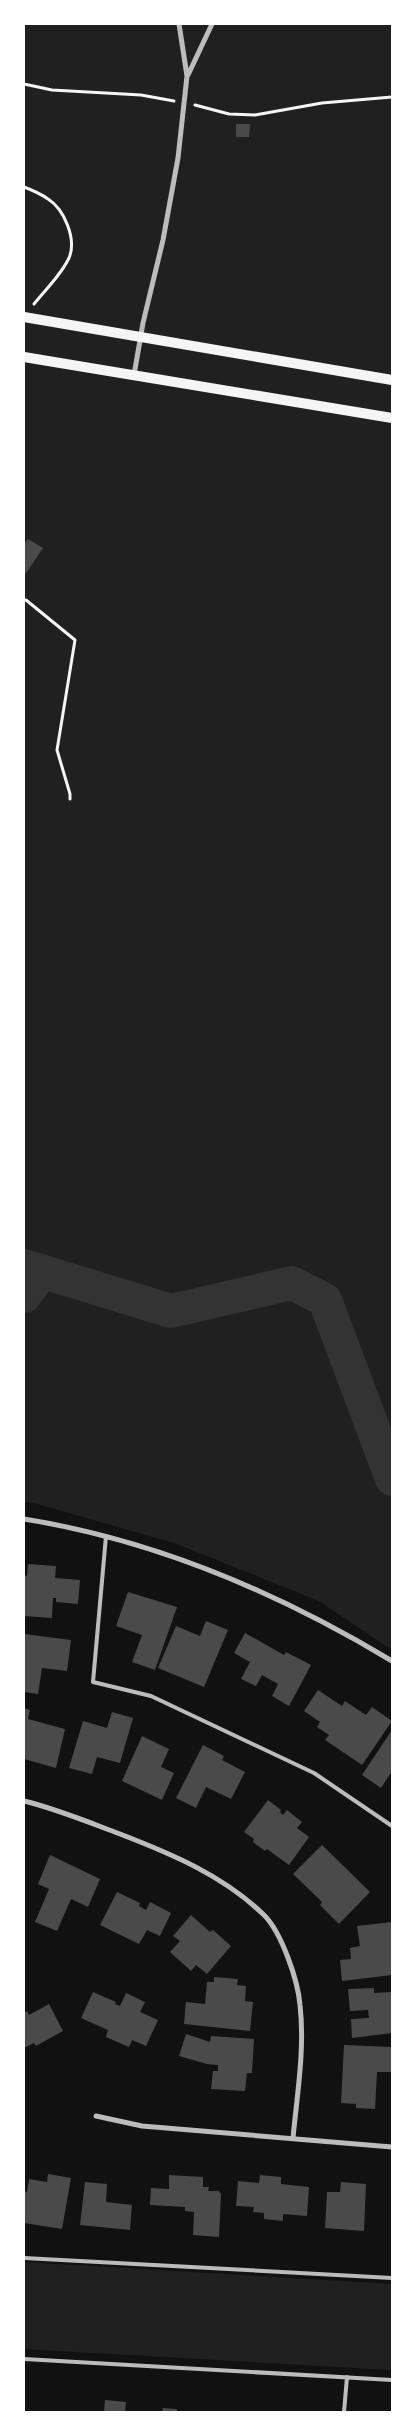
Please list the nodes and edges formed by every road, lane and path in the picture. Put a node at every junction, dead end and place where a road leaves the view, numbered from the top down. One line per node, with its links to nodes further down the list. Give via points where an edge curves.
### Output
1 (179, 24): 3 (street)
2 (212, 24): 3 (street)
3 (187, 76): 11 (street, via 178,158)
4 (24, 84): 6 (path, via 52,90)
5 (392, 97): 7 (path, via 322,103 255,115 229,114)
6 (172, 100)
7 (195, 106)
8 (24, 187): 9 (path, via 50,200 60,211 72,242 70,256 61,272)
9 (33, 304)
10 (24, 317): 11 (main road)
11 (141, 337): 13 (street); 14 (main road)
12 (24, 357): 13 (main road)
13 (134, 375): 15 (main road)
14 (392, 380)
15 (392, 418)
16 (24, 600): 17 (path, via 75,640 57,750)
17 (70, 799)
18 (24, 1519): 19 (street)
19 (106, 1536): 20 (street, via 204,1568 280,1600); 22 (lane, via 93,1682 151,1696 314,1773)
20 (392, 1661)
21 (24, 1801): 24 (street, via 57,1809 172,1854 223,1882 266,1916 290,1958 300,2005 301,2042)
22 (392, 1826)
23 (96, 2116): 24 (street, via 142,2126)
24 (293, 2138): 25 (street)
25 (392, 2147)
26 (24, 2258): 27 (lane)
27 (392, 2278)
28 (24, 2359): 29 (lane)
29 (347, 2378): 30 (lane); 31 (lane)
30 (392, 2380)
31 (344, 2412)

